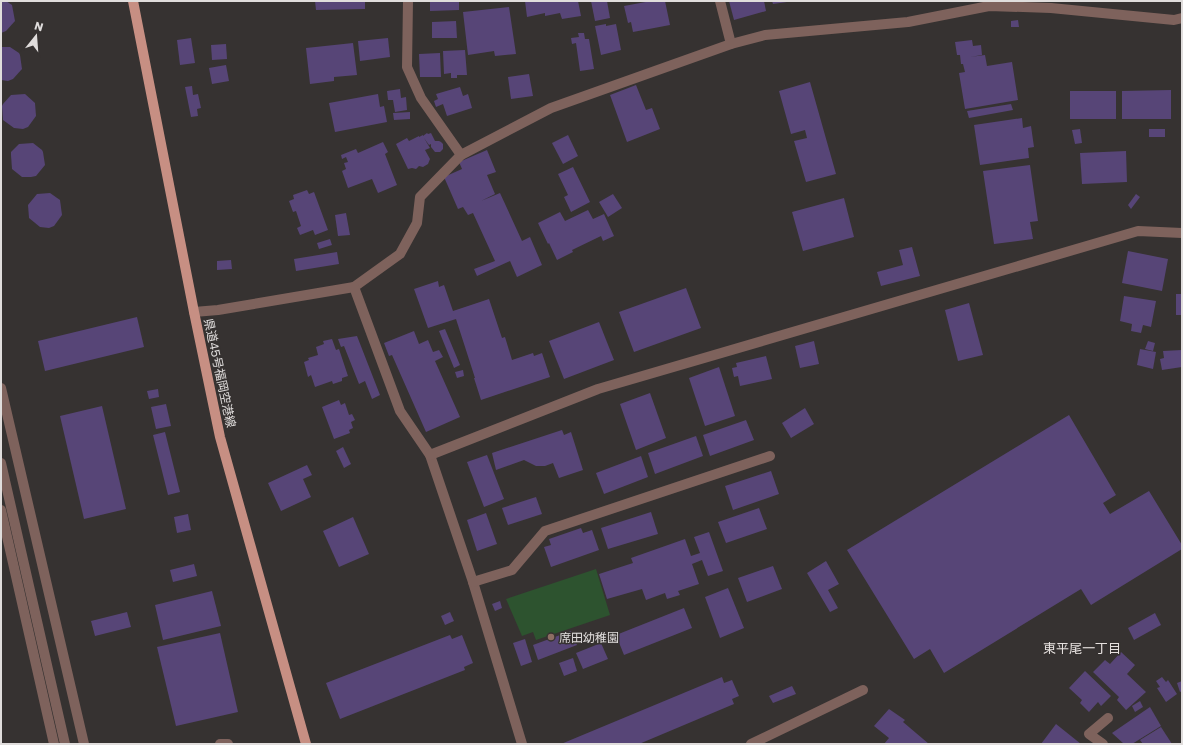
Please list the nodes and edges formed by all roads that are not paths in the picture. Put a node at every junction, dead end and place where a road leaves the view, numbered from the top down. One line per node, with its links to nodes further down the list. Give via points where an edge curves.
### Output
1 (133, 1): 9 (main road, 県道45号福岡空港線)
2 (408, 1): 6 (street, via 407,67 421,98)
3 (720, 1): 5 (street)
4 (1182, 18): 5 (street, via 1174,20 1051,8 989,6 908,22 765,35)
5 (731, 44): 6 (street, via 551,108)
6 (461, 155): 8 (street, via 420,197 417,223 400,254)
7 (1182, 233): 11 (street, via 1138,231 598,389)
8 (354, 287): 9 (street); 11 (street, via 400,411)
9 (194, 312): 23 (main road, 県道45号福岡空港線, via 220,437)
10 (1, 388): 20 (street)
11 (430, 455): 15 (street)
12 (770, 456): 15 (street, via 544,531 512,570)
13 (1, 462): 19 (street)
14 (1, 510): 18 (street)
15 (473, 582): 24 (street)
16 (863, 690): 25 (street)
17 (1108, 718): 26 (street, via 1089,734)
18 (54, 744)
19 (65, 744)
20 (84, 744)
21 (220, 744): 22 (street)
22 (228, 744)
23 (306, 744)
24 (522, 744)
25 (751, 744)
26 (1103, 744)

